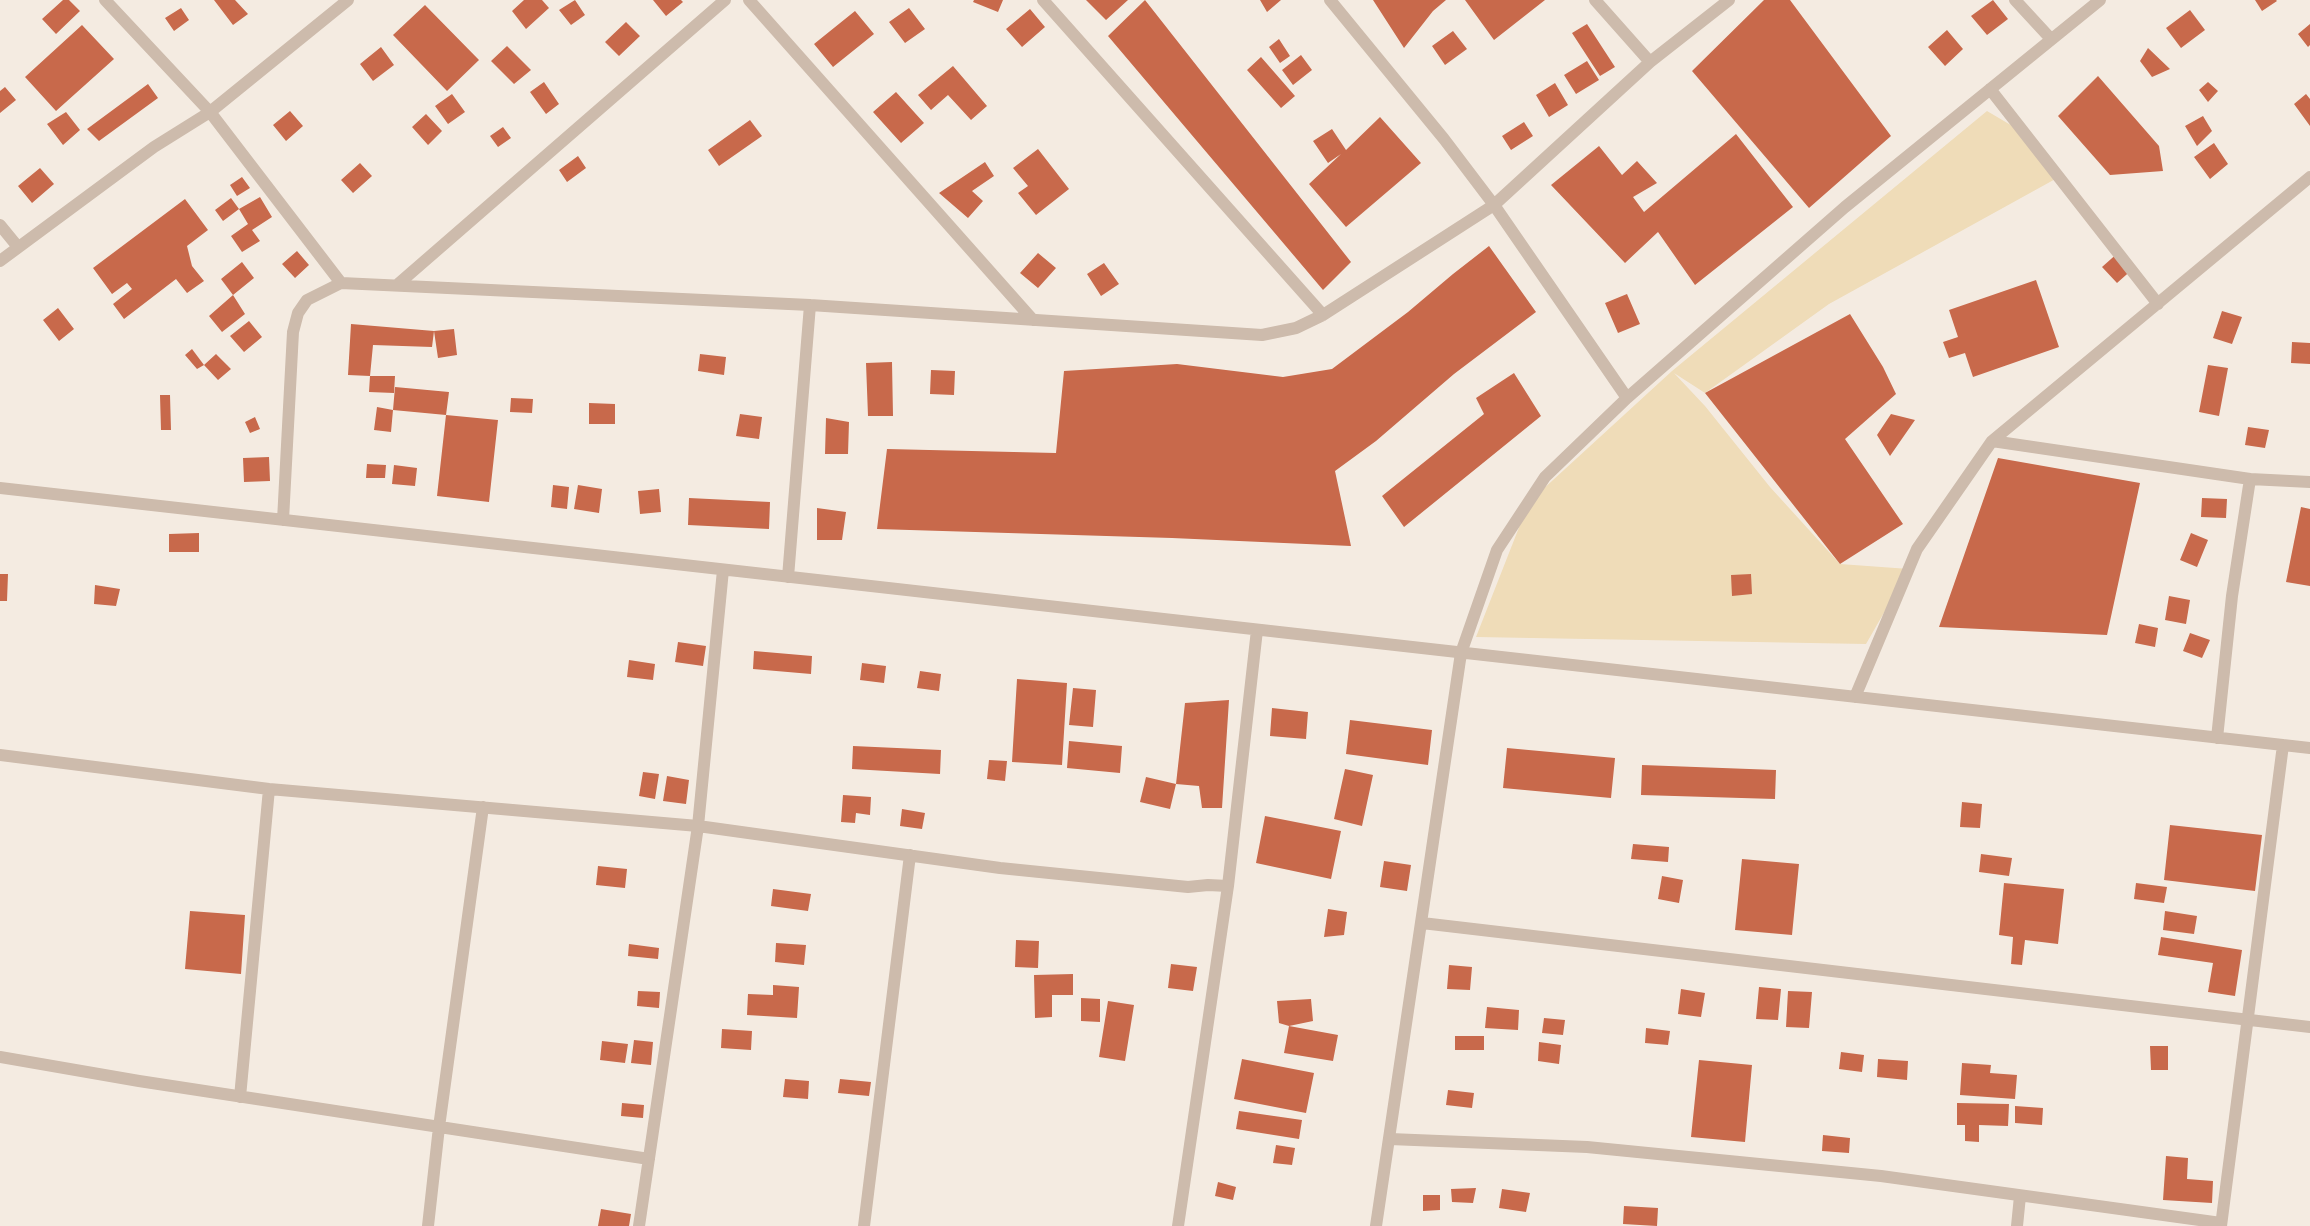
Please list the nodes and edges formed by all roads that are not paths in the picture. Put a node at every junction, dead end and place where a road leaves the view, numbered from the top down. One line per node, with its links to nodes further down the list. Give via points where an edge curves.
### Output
1 (105, 0): 14 (street)
2 (348, 0): 14 (street)
3 (725, 0): 21 (street)
4 (749, 0): 25 (street)
5 (1043, 0): 24 (street)
6 (1330, 0): 16 (street)
7 (1595, 0): 12 (street)
8 (1729, 0): 12 (street)
9 (2015, 0): 11 (street)
10 (2100, 0): 11 (street)
11 (2051, 39): 13 (street)
12 (1650, 62): 16 (street)
13 (1990, 88): 22 (street); 26 (street, via 1845,206)
14 (210, 112): 18 (street, via 154,148); 20 (street)
15 (2310, 178): 22 (street)
16 (1494, 205): 24 (street); 26 (street)
17 (0, 225): 18 (street)
18 (18, 247): 19 (street)
19 (0, 261)
20 (341, 283): 21 (street); 31 (street, via 307,300 298,313 293,332)
21 (397, 285): 23 (street)
22 (2158, 304): 27 (street)
23 (810, 305): 25 (street); 33 (street)
24 (1323, 315): 25 (street, via 1296,328 1262,335)
25 (1033, 320)
26 (1627, 398): 35 (street, via 1545,477 1502,542)
27 (1992, 441): 28 (street); 36 (street, via 1917,549)
28 (2250, 479): 29 (street); 37 (street, via 2232,596)
29 (2310, 482)
30 (0, 488): 31 (street)
31 (283, 520): 32 (street)
32 (723, 570): 33 (street); 43 (street)
33 (788, 577): 34 (street)
34 (1257, 630): 35 (street); 45 (street)
35 (1461, 653): 36 (street); 46 (street)
36 (1855, 697): 37 (street)
37 (2218, 738): 38 (street)
38 (2284, 745): 39 (street); 47 (street)
39 (2310, 748)
40 (0, 755): 41 (street)
41 (269, 789): 42 (street); 50 (street)
42 (483, 807): 43 (street); 51 (street)
43 (698, 826): 44 (street); 53 (street)
44 (910, 856): 45 (street, via 1188,887); 58 (street)
45 (1228, 886): 59 (street)
46 (1422, 924): 47 (street); 52 (street)
47 (2249, 1019): 48 (street); 55 (street)
48 (2310, 1027)
49 (0, 1056): 50 (street)
50 (240, 1097): 51 (street)
51 (439, 1127): 53 (street); 56 (street)
52 (1390, 1139): 54 (street, via 1587,1147 1881,1176); 60 (street)
53 (649, 1159): 57 (street)
54 (2020, 1196): 55 (street); 61 (street)
55 (2221, 1224)
56 (428, 1226)
57 (639, 1226)
58 (864, 1226)
59 (1178, 1226)
60 (1376, 1226)
61 (2016, 1226)

